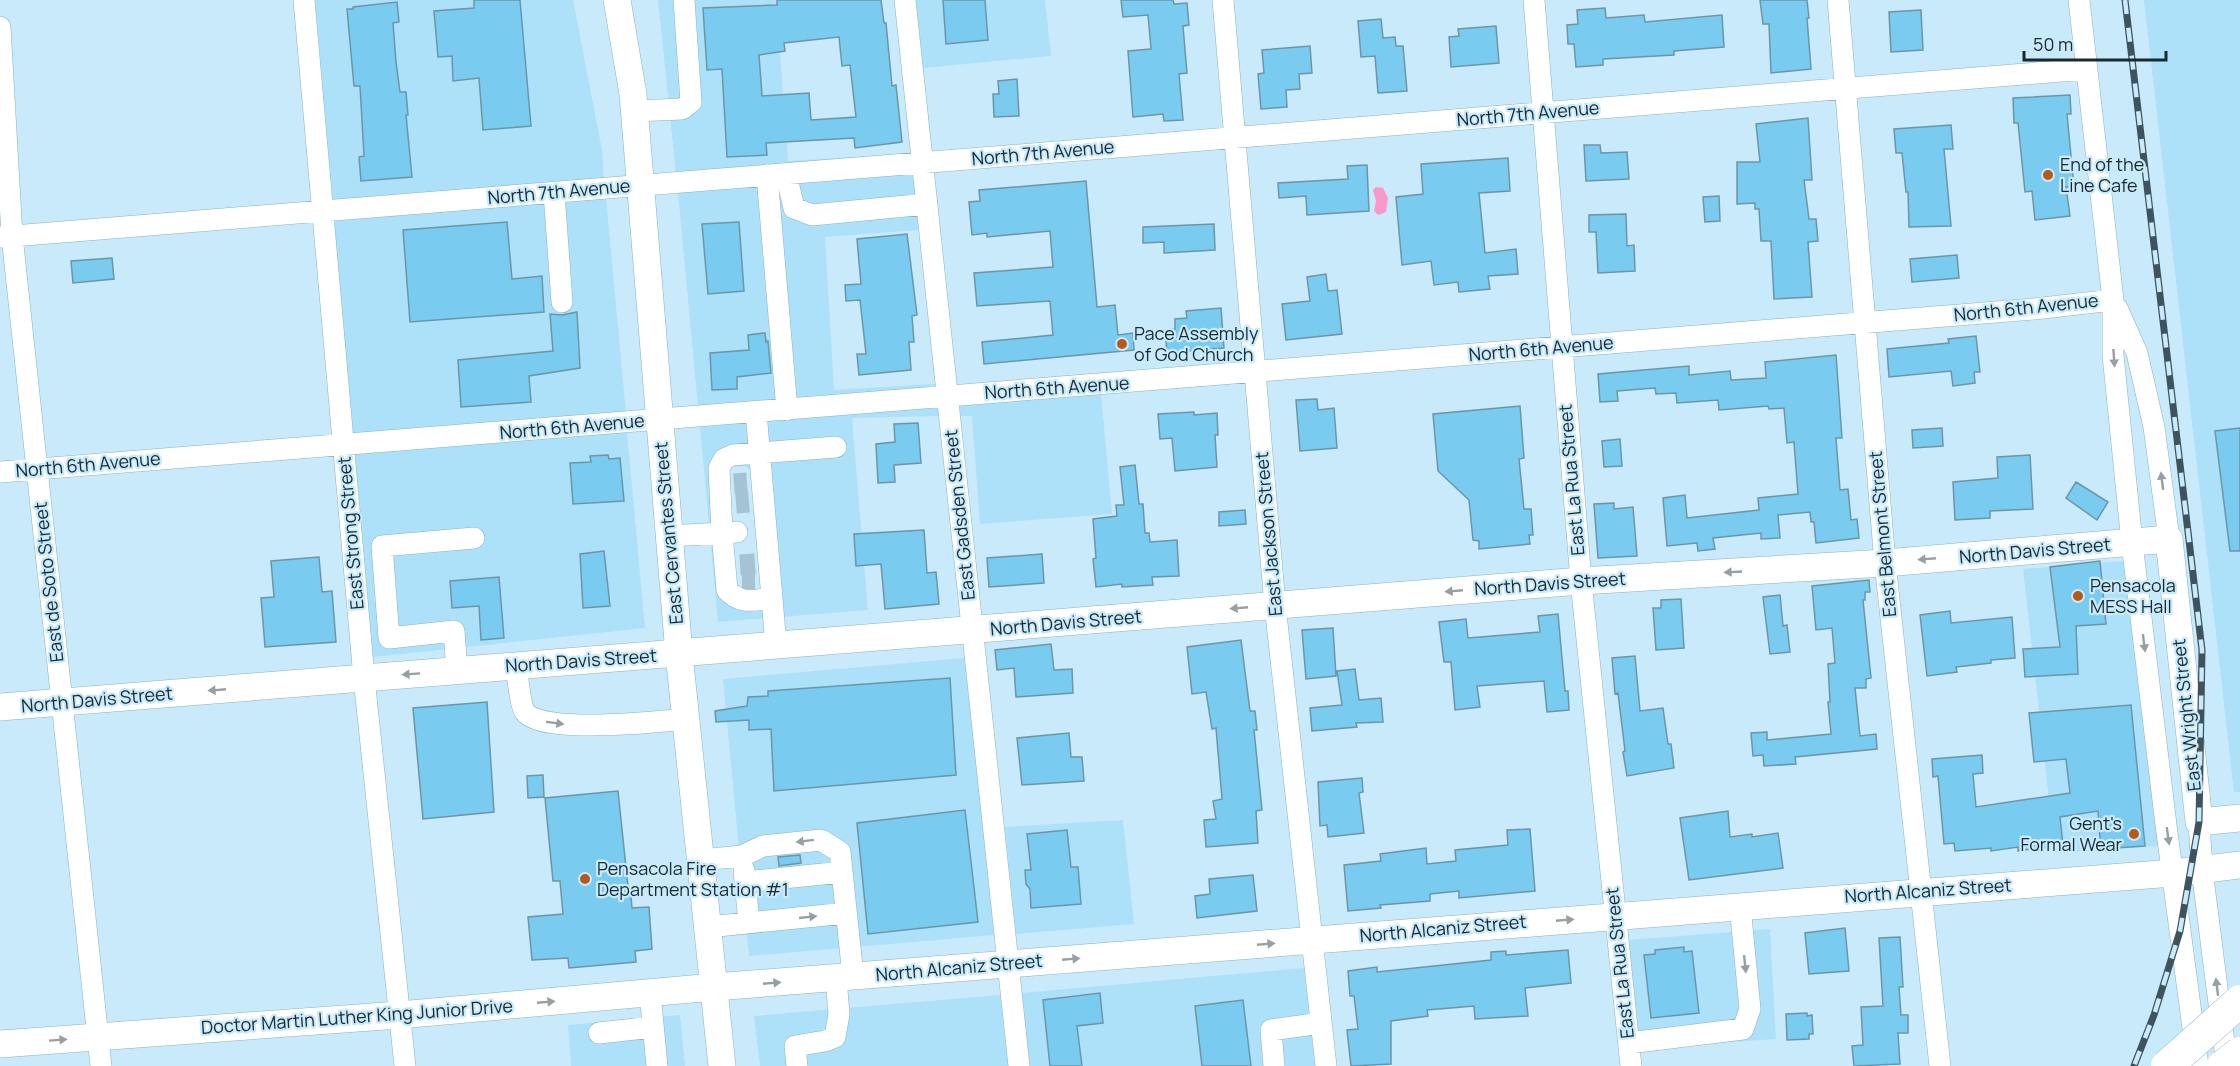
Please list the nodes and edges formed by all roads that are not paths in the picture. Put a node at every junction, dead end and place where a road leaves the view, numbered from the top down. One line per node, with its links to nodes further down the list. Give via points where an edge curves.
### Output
1 (304, 0): 20 (street, East Strong Street)
2 (617, 0): 12 (main road, East Cervantes Street)
3 (684, 0): 12 (street, via 691,102 682,109)
4 (905, 0): 15 (street, East Gadsden Street)
5 (1223, 0): 14 (street, East Jackson Street)
6 (1534, 0): 13 (street, East La Rua Street)
7 (1838, 0): 11 (street, East Belmont Street)
8 (2079, 0): 10 (street, East Wright Street)
9 (0, 27): 21 (street, East de Soto Street)
10 (2086, 69): 11 (street, North 7th Avenue); 22 (street, East Wright Street)
11 (1845, 89): 13 (street, North 7th Avenue); 24 (street, East Belmont Street)
12 (634, 111): 17 (main road, East Cervantes Street)
13 (1544, 113): 14 (street, North 7th Avenue); 25 (street, East La Rua Street)
14 (1236, 138): 15 (street, North 7th Avenue); 26 (street, East Jackson Street)
15 (922, 163): 16 (street, North 7th Avenue); 19 (street, East Gadsden Street)
16 (777, 175): 17 (street, North 7th Avenue); 19 (street, via 794,207 812,215); 28 (street)
17 (641, 186): 18 (street, North 7th Avenue); 30 (main road, East Cervantes Street)
18 (554, 193): 20 (street, North 7th Avenue); 23 (street)
19 (927, 204): 27 (street, East Gadsden Street)
20 (322, 212): 21 (street, North 7th Avenue); 31 (street, East Strong Street)
21 (6, 236): 34 (street, East de Soto Street)
22 (2113, 300): 24 (street, North 6th Avenue); 40 (street, East Wright Street, one-way to 22, via 2157,449 2137,353); 41 (street, East Wright Street, one-way to 41, via 2113,355)
23 (562, 302)
24 (1864, 323): 25 (street, North 6th Avenue); 42 (street, East Belmont Street)
25 (1562, 347): 26 (street, North 6th Avenue); 44 (street, East La Rua Street)
26 (1255, 372): 27 (street, North 6th Avenue); 46 (street, East Jackson Street)
27 (947, 396): 28 (street, North 6th Avenue); 48 (street, East Gadsden Street)
28 (787, 410): 29 (street, North 6th Avenue)
29 (756, 412): 30 (street, North 6th Avenue); 33 (street)
30 (660, 420): 31 (street, North 6th Avenue); 38 (main road, East Cervantes Street)
31 (343, 445): 34 (street, North 6th Avenue); 47 (street, East Strong Street)
32 (836, 447): 33 (street)
33 (760, 454): 36 (street); 36 (street, via 733,455 724,459 719,468)
34 (37, 469): 35 (street, North 6th Avenue); 54 (street, East de Soto Street)
35 (0, 472)
36 (742, 493): 37 (street); 37 (street)
37 (744, 531): 38 (street); 43 (street); 43 (street)
38 (669, 536): 50 (main road, East Cervantes Street)
39 (474, 538): 45 (street, via 382,546)
40 (2169, 539): 41 (main road, North Davis Street); 58 (main road, East Wright Street)
41 (2132, 543): 42 (main road, North Davis Street, one-way to 42); 64 (street, East Wright Street, one-way to 64)
42 (1884, 563): 44 (main road, North Davis Street, one-way to 44); 66 (street, East Belmont Street)
43 (751, 577): 49 (street)
44 (1581, 581): 46 (main road, North Davis Street, one-way to 46); 69 (street, East La Rua Street)
45 (387, 604): 47 (street); 52 (street, via 389,638 454,631)
46 (1275, 605): 48 (main road, North Davis Street, one-way to 48); 72 (street, East Jackson Street)
47 (357, 607): 53 (street, East Strong Street)
48 (972, 630): 49 (main road, North Davis Street); 73 (street, East Gadsden Street)
49 (776, 646): 50 (main road, North Davis Street)
50 (679, 654): 51 (main road, North Davis Street); 56 (main road, East Cervantes Street)
51 (516, 666): 52 (main road, North Davis Street); 56 (street, one-way to 56, via 524,711 535,720 570,724)
52 (457, 671): 53 (main road, North Davis Street, one-way to 53)
53 (364, 678): 54 (main road, North Davis Street, one-way to 54); 78 (street, East Strong Street)
54 (62, 703): 55 (main road, North Davis Street); 82 (street, East de Soto Street)
55 (0, 707)
56 (686, 720): 60 (main road, East Cervantes Street)
57 (2240, 818): 58 (main road)
58 (2199, 822): 62 (street, East Wright Street); 64 (street)
59 (742, 856): 60 (street); 63 (street, one-way to 59, via 840,852 821,840 763,846); 65 (street)
60 (701, 860): 71 (main road, East Cervantes Street)
61 (2240, 865): 62 (main road, North Alcaniz Street)
62 (2202, 870): 64 (main road, North Alcaniz Street); 98 (street, East Wright Street, one-way to 62)
63 (842, 872): 65 (street); 68 (street)
64 (2173, 873): 66 (main road, North Alcaniz Street); 97 (street, East Wright Street)
65 (745, 882): 70 (street)
66 (1921, 891): 67 (main road, North Alcaniz Street); 95 (street, East Belmont Street)
67 (1740, 906): 69 (main road, North Alcaniz Street); 83 (street, one-way to 83, via 1750,1009 1743,1029)
68 (846, 913): 70 (street, one-way to 68); 74 (street)
69 (1615, 916): 72 (main road, North Alcaniz Street, one-way to 69); 83 (street, East La Rua Street)
70 (749, 923): 71 (street)
71 (708, 927): 75 (main road, East Cervantes Street)
72 (1312, 940): 73 (main road, North Alcaniz Street, one-way to 72); 79 (street, East Jackson Street)
73 (1008, 964): 74 (main road, North Alcaniz Street); 91 (street, East Gadsden Street)
74 (844, 977): 75 (main road, North Alcaniz Street, one-way to 74); 90 (street, via 834,1037 795,1046)
75 (714, 987): 76 (main road, Doctor Martin Luther King Junior Drive); 89 (main road, East Cervantes Street)
76 (650, 993): 78 (main road, Doctor Martin Luther King Junior Drive, one-way to 76); 80 (street)
77 (2240, 1001): 96 (highway, bridge)
78 (399, 1015): 82 (main road, Doctor Martin Luther King Junior Drive); 87 (street, East Strong Street)
79 (1321, 1023): 92 (street, via 1271,1030); 93 (street, East Jackson Street)
80 (653, 1027): 81 (street); 88 (street)
81 (599, 1033)
82 (98, 1037): 84 (main road, Doctor Martin Luther King Junior Drive, one-way to 82); 86 (street, East de Soto Street)
83 (1629, 1042): 94 (street, East La Rua Street)
84 (0, 1044)
85 (2240, 1053): 98 (highway, bridge)
86 (101, 1066)
87 (405, 1066)
88 (657, 1066)
89 (722, 1066)
90 (797, 1066)
91 (1019, 1066)
92 (1274, 1066)
93 (1326, 1066)
94 (1631, 1066)
95 (1940, 1066)
96 (2167, 1066)
97 (2198, 1066)
98 (2225, 1066)

